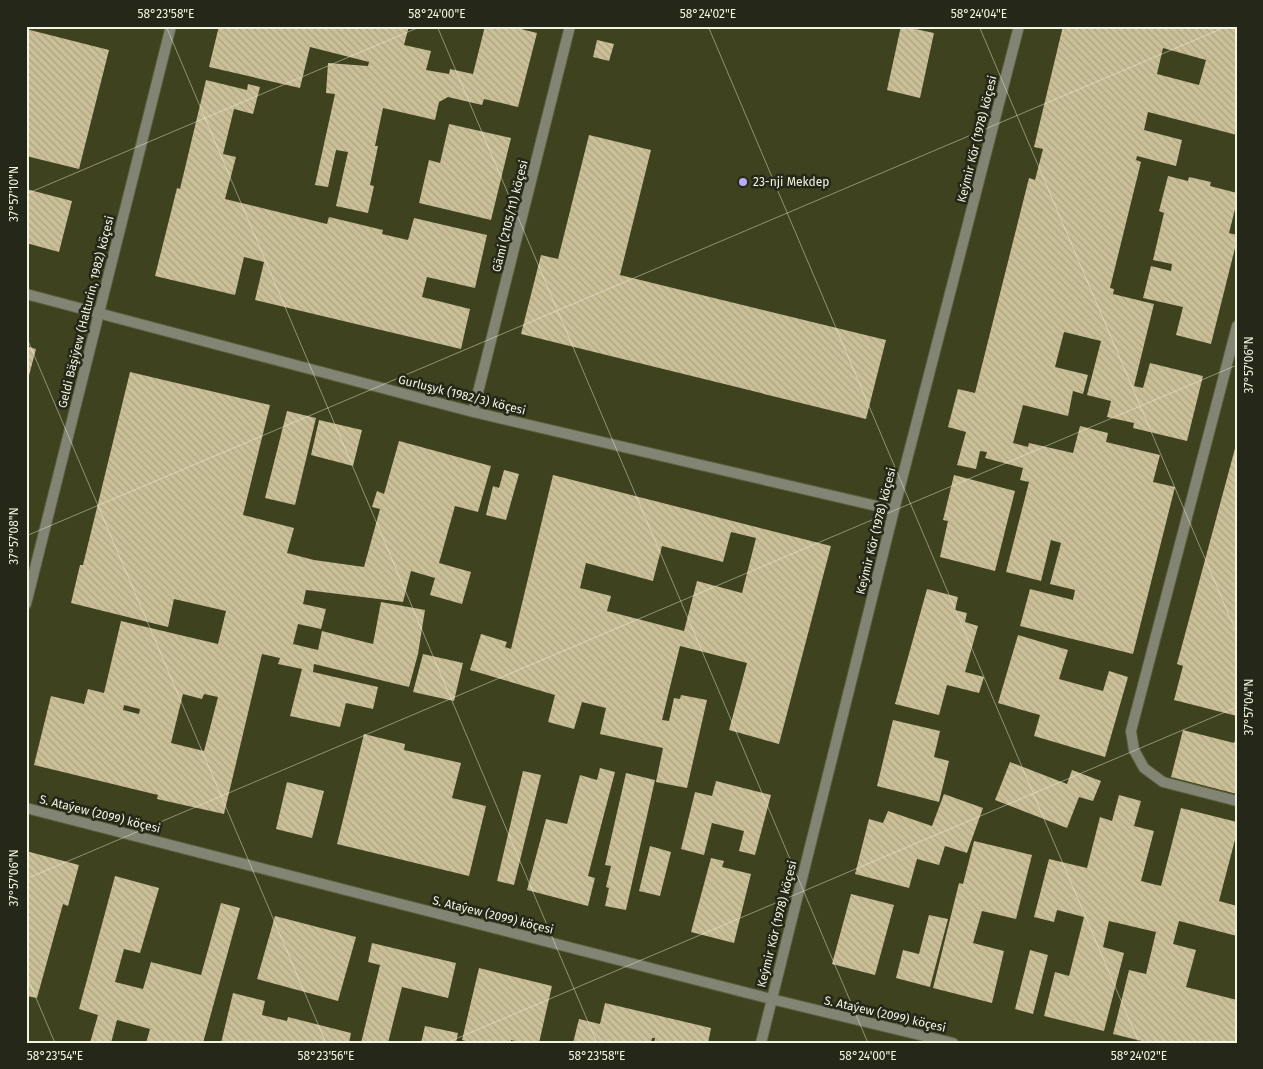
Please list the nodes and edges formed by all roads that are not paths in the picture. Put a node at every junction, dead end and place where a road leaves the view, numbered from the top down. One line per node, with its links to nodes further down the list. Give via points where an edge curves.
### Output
1 (171, 26): 5 (street, Geldi Bäşiýew (Halturin, 1982) köçesi)
2 (570, 26): 7 (street, Gämi (2105/11) köçesi)
3 (1018, 26): 8 (street, Keýmir Kör (1978) köçesi)
4 (26, 294): 5 (street, Gurluşyk (1982/3) köçesi)
5 (98, 312): 7 (street, Gurluşyk (1982/3) köçesi); 9 (street, Geldi Bäşiýew (Halturin, 1982) köçesi)
6 (1237, 326): 10 (street, via 1132,731 1134,750 1144,768 1163,782)
7 (473, 412): 8 (street, Gurluşyk (1982/3) köçesi)
8 (894, 510): 12 (street, Keýmir Kör (1978) köçesi)
9 (26, 604)
10 (1237, 801)
11 (26, 808): 12 (street, S. Ataýew (2099) köçesi)
12 (771, 999): 13 (street, Keýmir Kör (1978) köçesi); 14 (street, S. Ataýew (2099) köçesi)
13 (761, 1043)
14 (953, 1043)

